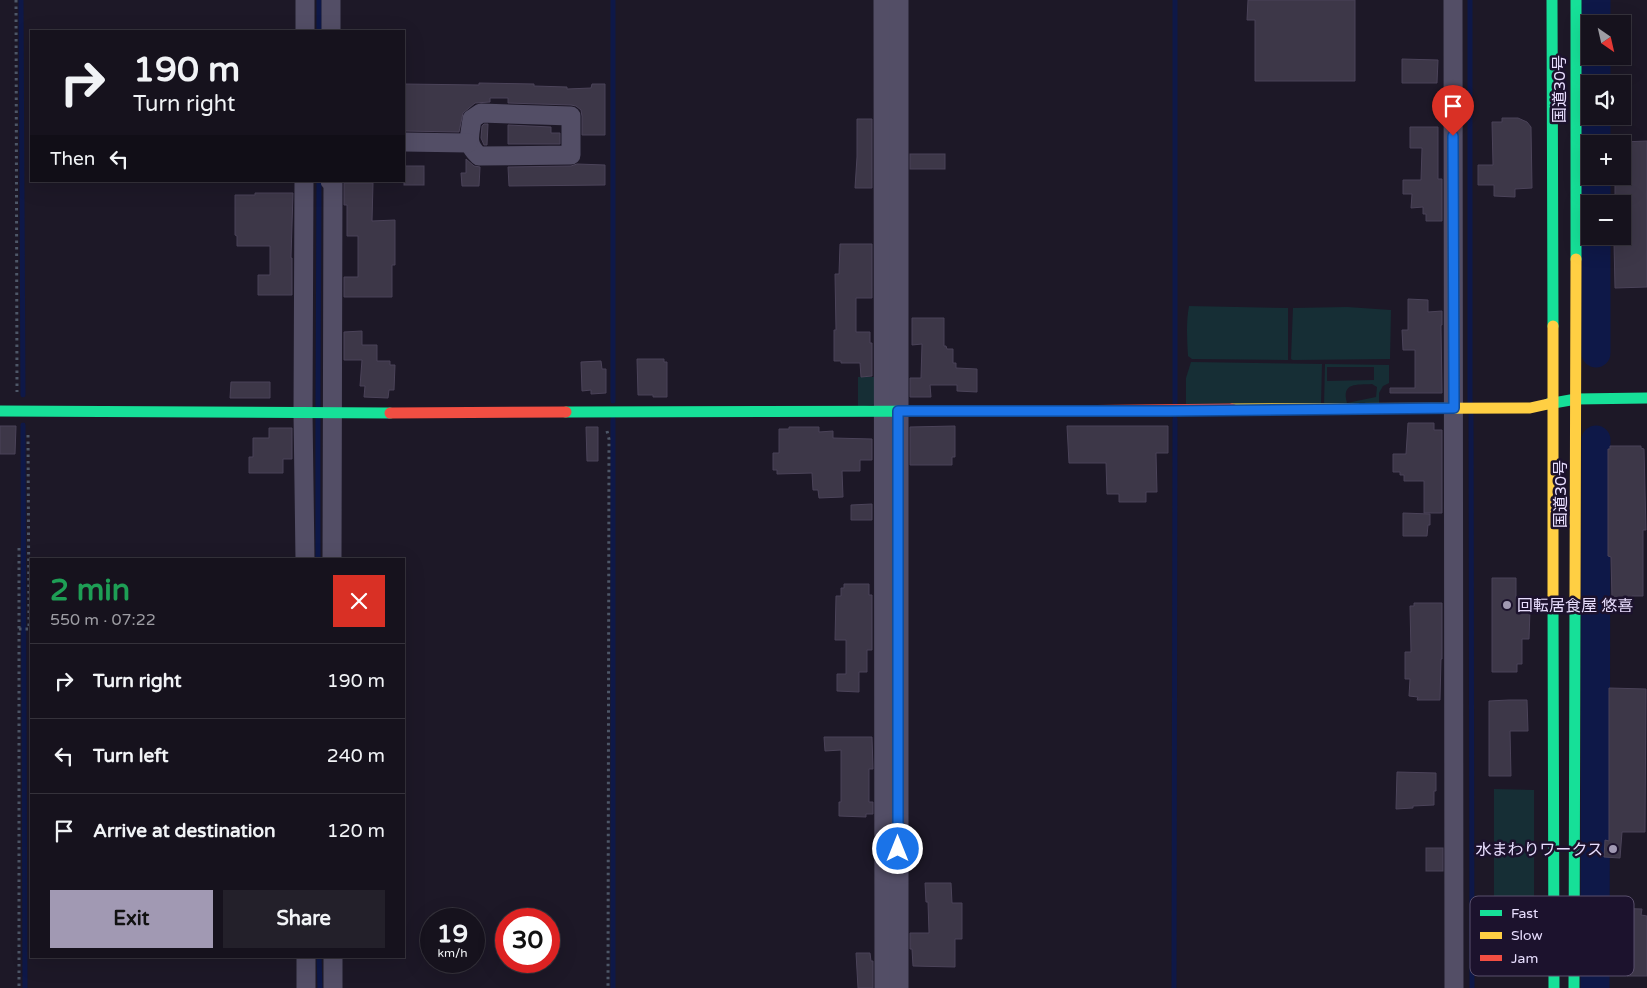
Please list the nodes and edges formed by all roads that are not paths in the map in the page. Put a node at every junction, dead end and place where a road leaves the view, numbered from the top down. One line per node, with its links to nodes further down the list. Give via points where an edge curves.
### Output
1 (305, 0): 8 (street)
2 (331, 0): 9 (street)
3 (884, 0): 20 (street)
4 (899, 0): 20 (street)
5 (1453, 0): 18 (street)
6 (1552, 0): 17 (main road, 国道30号)
7 (1576, 0): 16 (main road, 国道30号)
8 (305, 30)
9 (331, 30)
10 (405, 142): 11 (street)
11 (468, 143): 11 (street, via 479,156 571,155 570,116 481,113 472,119)
12 (304, 182): 14 (street)
13 (334, 182): 14 (street)
14 (319, 223): 21 (street); 22 (street)
15 (1647, 398): 16 (main road)
16 (1576, 399): 17 (main road); 26 (main road, 国道30号)
17 (1553, 404): 18 (main road, via 1530,408); 25 (main road, 国道30号)
18 (1459, 408): 20 (main road); 33 (street)
19 (0, 411): 21 (main road)
20 (891, 411): 22 (main road); 31 (street); 32 (street)
21 (307, 412): 22 (main road); 23 (street)
22 (328, 412): 24 (street)
23 (305, 558)
24 (332, 558)
25 (1554, 896)
26 (1574, 896)
27 (306, 958): 29 (street)
28 (333, 958): 30 (street)
29 (306, 988)
30 (333, 988)
31 (884, 988)
32 (899, 988)
33 (1454, 988)

